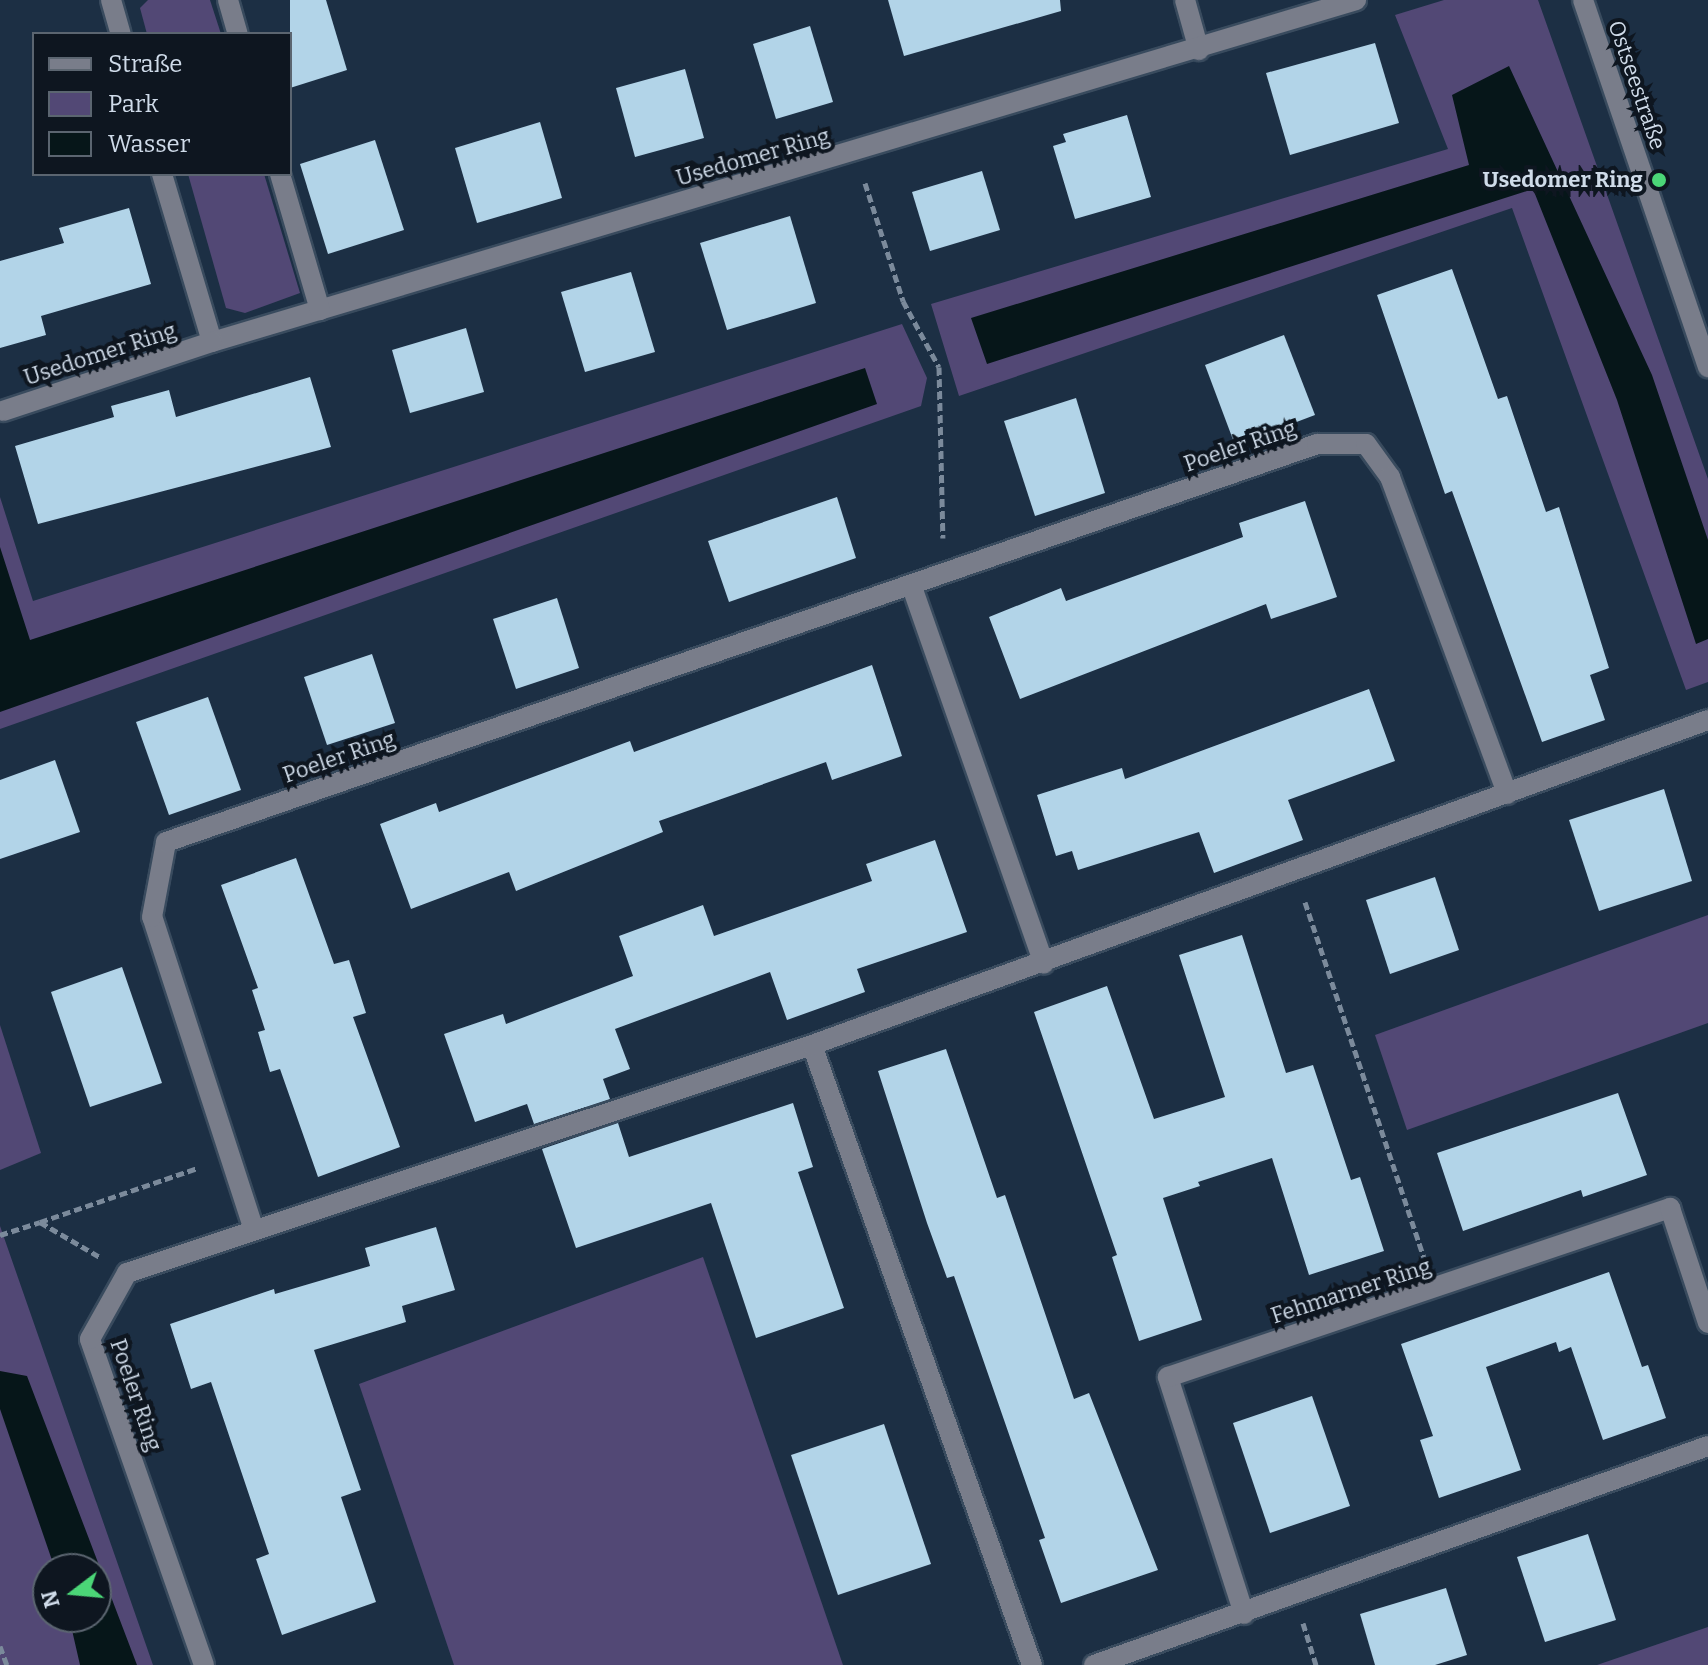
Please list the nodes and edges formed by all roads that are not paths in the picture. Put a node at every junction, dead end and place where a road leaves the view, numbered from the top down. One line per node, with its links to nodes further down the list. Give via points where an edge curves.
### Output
1 (111, 0): 6 (street)
2 (228, 0): 7 (street)
3 (1185, 0): 8 (street)
4 (1356, 0): 8 (street, Usedomer Ring)
5 (1583, 0): 13 (street, Ostseestraße)
6 (120, 32)
7 (237, 32)
8 (1199, 50): 11 (street, Usedomer Ring)
9 (163, 176): 12 (street, Usedomer Ring)
10 (281, 176): 11 (street)
11 (320, 310): 12 (street, Usedomer Ring)
12 (212, 342): 14 (street, Usedomer Ring)
13 (1708, 367)
14 (3, 411)
15 (912, 587): 17 (street, Poeler Ring, via 1317,444 1366,444 1390,477); 18 (street); 20 (street, Poeler Ring, via 166,842 152,917)
16 (1708, 720): 17 (street)
17 (1507, 794): 18 (street)
18 (1044, 964): 19 (street)
19 (812, 1045): 20 (street); 25 (street)
20 (254, 1230): 24 (street, Poeler Ring, via 127,1273 90,1339)
21 (1708, 1323): 23 (street, Fehmarner Ring, via 1670,1208 1168,1377)
22 (1708, 1446): 23 (street)
23 (1244, 1614): 26 (street)
24 (204, 1665)
25 (1032, 1665)
26 (1094, 1665)

